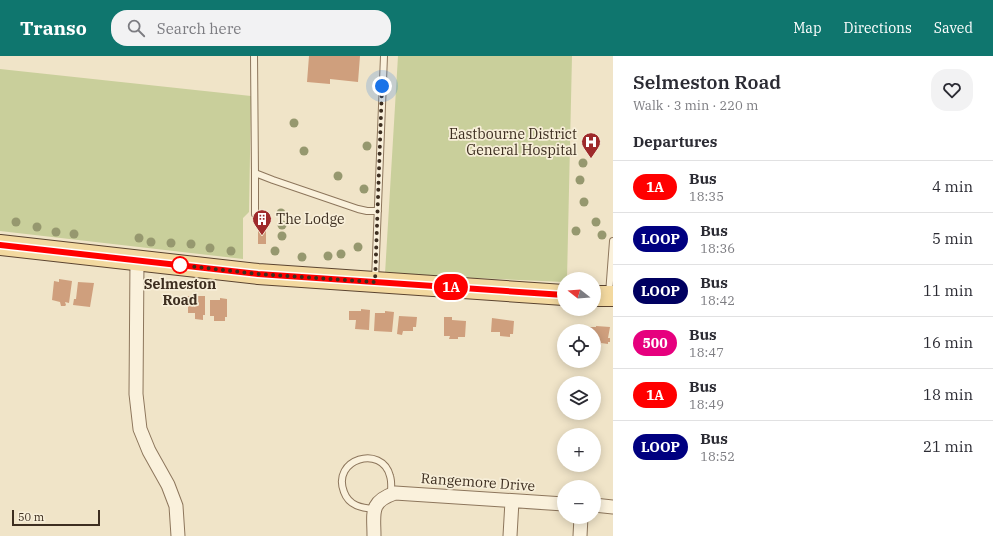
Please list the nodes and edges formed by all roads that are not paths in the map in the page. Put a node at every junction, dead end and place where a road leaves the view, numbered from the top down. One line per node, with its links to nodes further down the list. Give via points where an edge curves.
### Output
1 (254, 56): 3 (lane)
2 (384, 56): 4 (lane)
3 (256, 173): 4 (lane, via 367,211); 5 (lane)
4 (378, 211): 9 (lane)
5 (255, 214)
6 (613, 241): 11 (lane)
7 (0, 245): 8 (main road)
8 (137, 260): 9 (main road, via 258,274); 19 (street, via 136,394 140,429 176,506)
9 (375, 282): 10 (main road)
10 (557, 295)
11 (605, 296)
12 (391, 495): 13 (street, Rangemore Drive, via 395,493); 17 (street, via 378,502); 17 (lane, via 390,475 386,467 377,460 361,458 348,466 341,481 345,496 355,505)
13 (512, 501): 14 (street, Rangemore Drive); 21 (street)
14 (557, 504)
15 (601, 506): 16 (street)
16 (613, 507)
17 (374, 509): 20 (street)
18 (581, 524): 22 (street)
19 (178, 536)
20 (374, 536)
21 (510, 536)
22 (580, 536)

